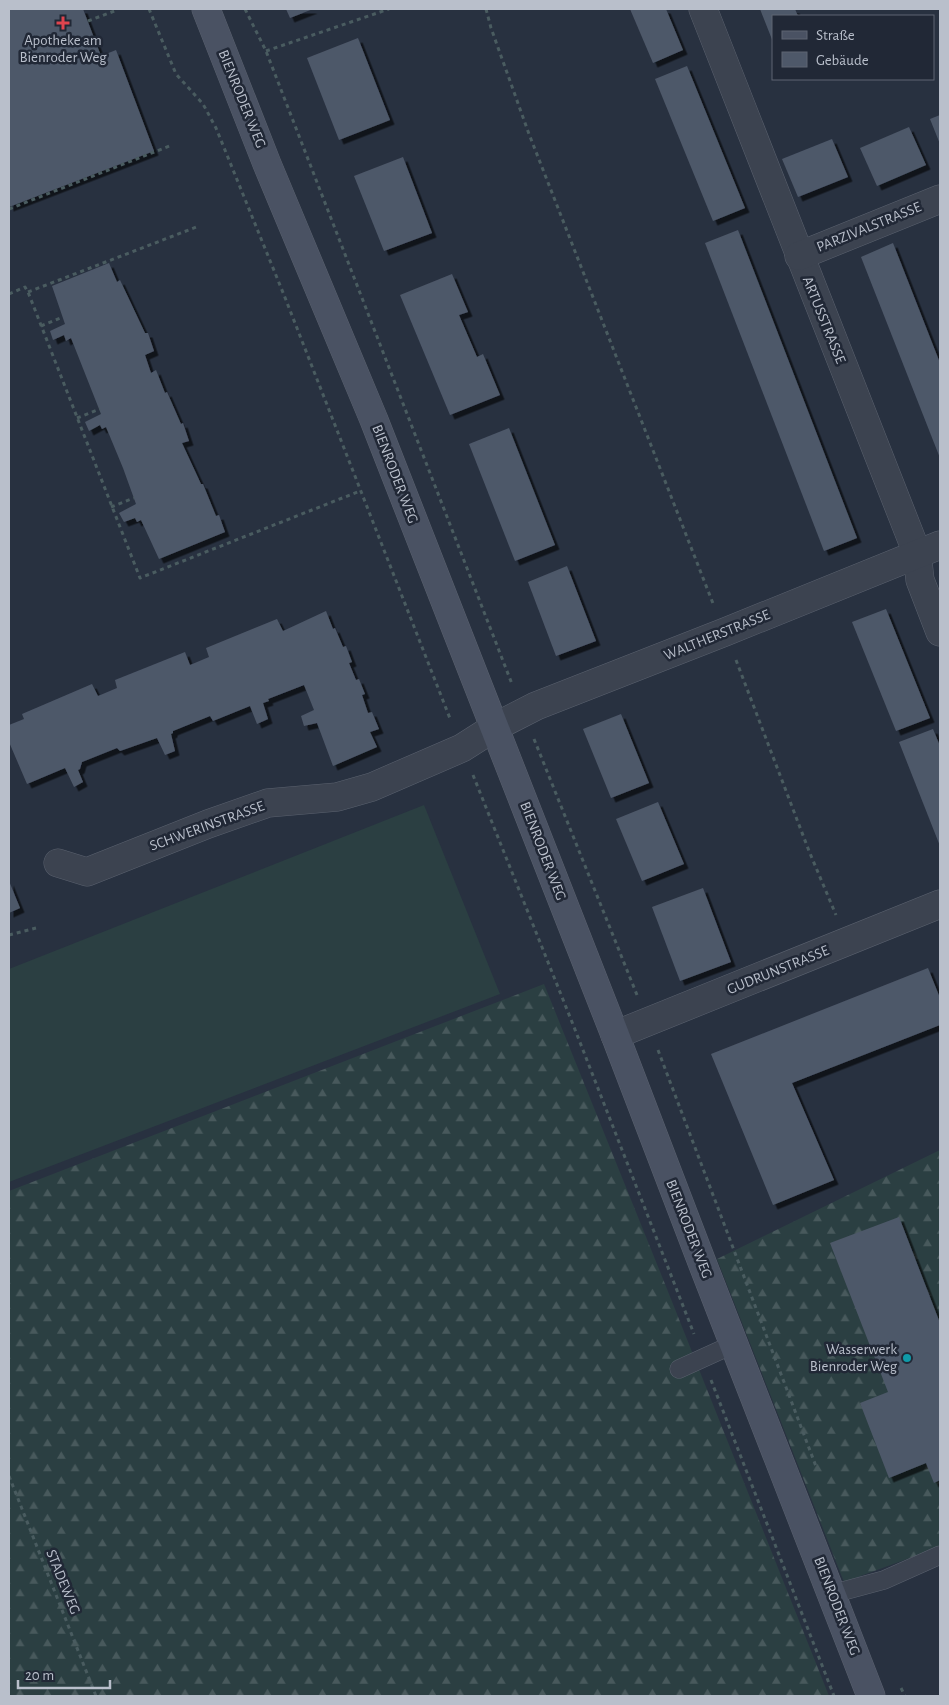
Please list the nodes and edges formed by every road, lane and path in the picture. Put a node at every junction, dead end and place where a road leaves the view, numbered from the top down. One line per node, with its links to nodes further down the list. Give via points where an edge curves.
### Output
1 (149, 9): 21 (path, via 176,74 203,104 216,128)
2 (206, 9): 29 (main road, BIENRODER WEG)
3 (245, 9): 9 (path)
4 (389, 9): 9 (path)
5 (486, 9): 25 (path, via 529,134)
6 (703, 9): 14 (street, ARTUSSTRASSE)
7 (117, 10): 8 (path)
8 (88, 21)
9 (266, 51): 28 (path)
10 (172, 145): 12 (path)
11 (940, 199): 14 (street, PARZIVALSTRASSE)
12 (9, 209)
13 (198, 226): 15 (path)
14 (799, 256): 24 (street, ARTUSSTRASSE)
15 (28, 292): 16 (path, via 25,287); 18 (path)
16 (9, 294)
17 (63, 317): 18 (path)
18 (40, 326): 20 (path)
19 (100, 409): 20 (path)
20 (77, 418): 23 (path)
21 (360, 491): 23 (path, via 140,578); 30 (path)
22 (134, 498): 23 (path)
23 (111, 507)
24 (929, 549): 26 (street, ARTUSSTRASSE, via 920,580); 28 (street, WALTHERSTRASSE)
25 (714, 608)
26 (940, 632)
27 (734, 654): 33 (path)
28 (524, 713): 29 (street, WALTHERSTRASSE); 36 (path)
29 (495, 727): 30 (street, SCHWERINSTRASSE); 37 (main road, BIENRODER WEG)
30 (462, 748): 31 (street, SCHWERINSTRASSE, via 372,787 337,797 268,803 87,872); 39 (path)
31 (58, 863)
32 (940, 904): 36 (street, GUDRUNSTRASSE)
33 (837, 918)
34 (36, 928): 35 (path)
35 (9, 935)
36 (647, 1022): 37 (street, GUDRUNSTRASSE); 41 (path)
37 (615, 1035): 38 (main road, BIENRODER WEG)
38 (734, 1344): 39 (lane); 44 (main road, BIENRODER WEG)
39 (703, 1358): 40 (lane); 47 (path)
40 (679, 1369)
41 (819, 1475)
42 (9, 1476): 46 (path, STADEWEG)
43 (940, 1555): 44 (lane, via 884,1580)
44 (832, 1594): 48 (main road, BIENRODER WEG)
45 (898, 1679): 49 (path)
46 (96, 1696)
47 (834, 1696)
48 (872, 1696)
49 (905, 1696)

